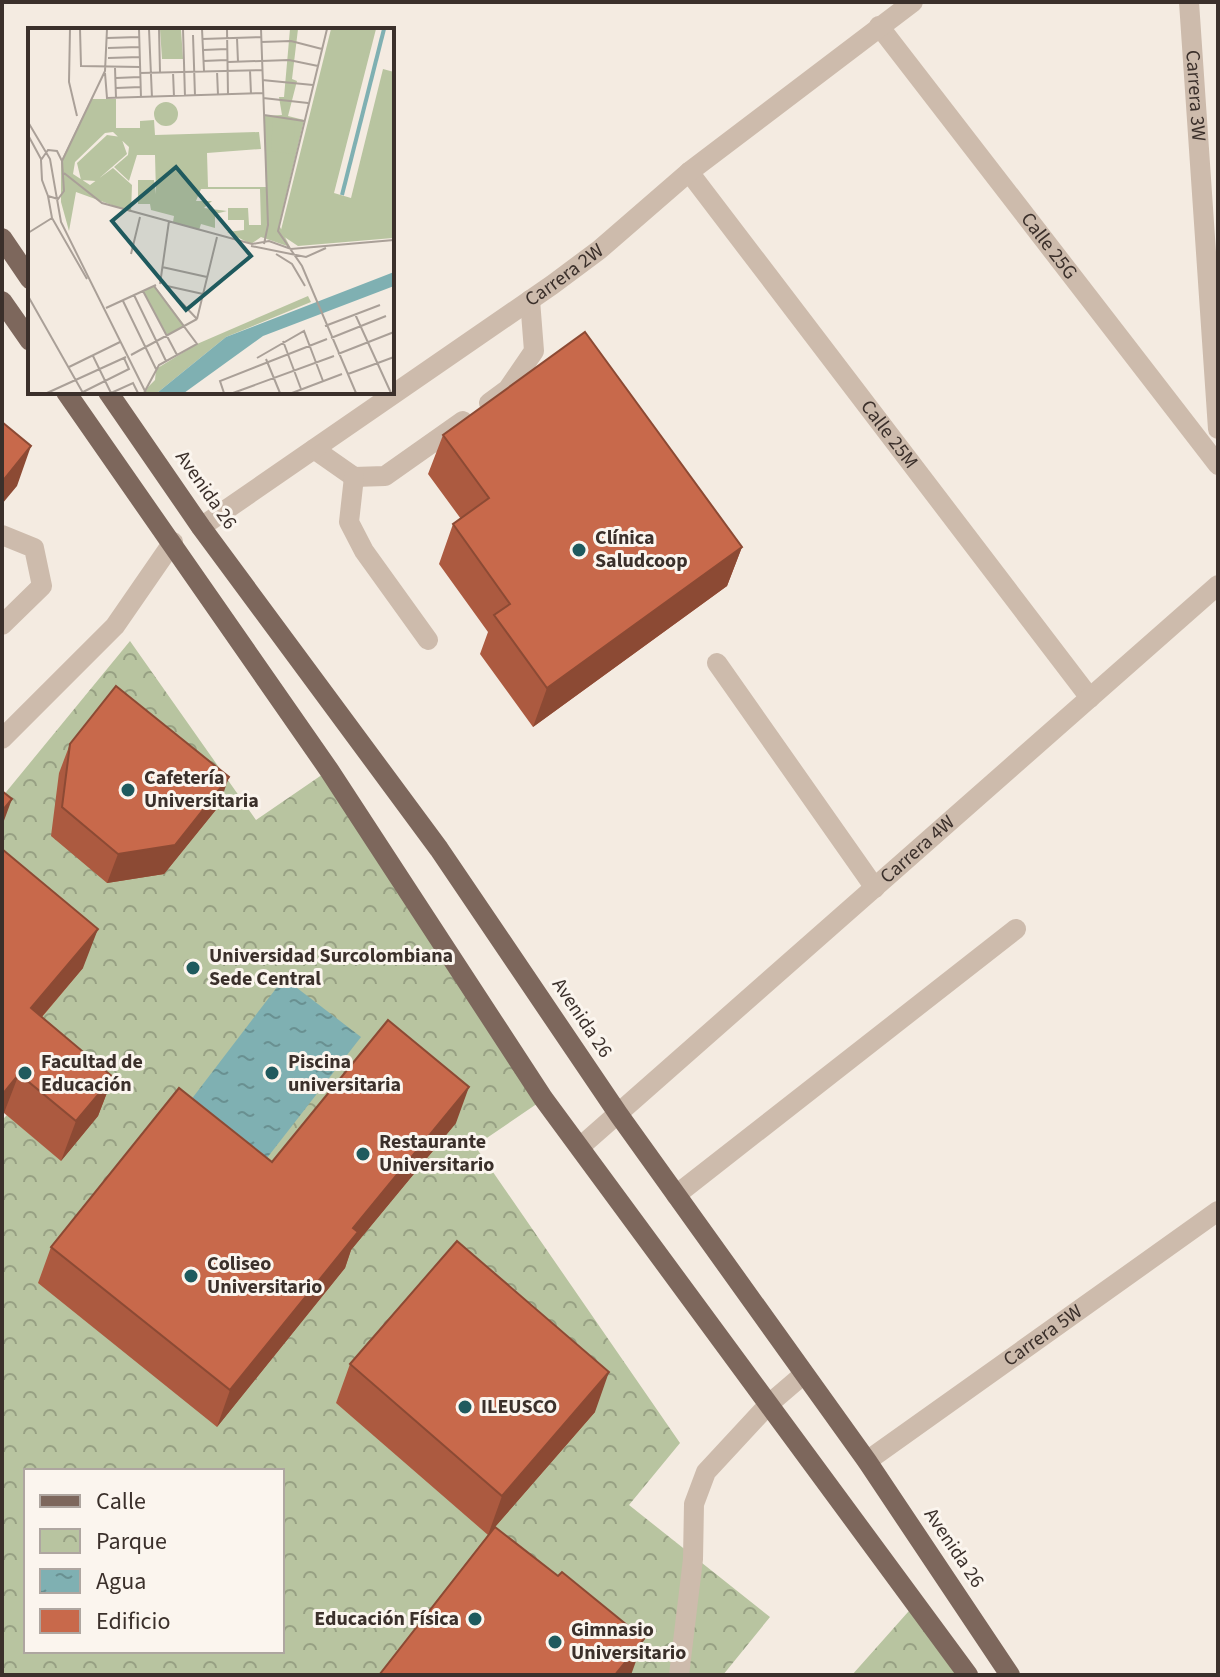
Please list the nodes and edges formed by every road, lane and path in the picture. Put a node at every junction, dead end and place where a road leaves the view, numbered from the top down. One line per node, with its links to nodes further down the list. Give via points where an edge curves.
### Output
1 (913, 2): 3 (street, Carrera 2W)
2 (1189, 2): 14 (street, Carrera 3W)
3 (879, 26): 4 (street, Carrera 2W); 16 (street, Calle 25G)
4 (689, 172): 7 (street, Carrera 2W, via 599,250); 25 (street, Calle 25M)
5 (2, 238): 6 (main road)
6 (28, 276)
7 (530, 300): 13 (street, Carrera 2W); 17 (street, via 534,351 508,389 385,476)
8 (2, 301): 9 (main road)
9 (28, 338)
10 (67, 394): 20 (main road)
11 (109, 394): 18 (main road, Avenida 26)
12 (394, 394): 15 (street, Carrera 2W)
13 (394, 394)
14 (1218, 429)
15 (314, 449): 17 (street); 18 (street, Carrera 2W)
16 (1218, 465)
17 (354, 477): 23 (street, via 349,522)
18 (201, 527): 29 (main road, Avenida 26, via 439,849)
19 (2, 535): 22 (street, via 34,548 42,586)
20 (173, 542): 26 (street, via 115,626); 30 (main road)
21 (1218, 585): 25 (street, Carrera 4W)
22 (2, 625)
23 (428, 640)
24 (717, 663): 27 (street)
25 (1090, 698): 27 (street, Carrera 4W)
26 (2, 739)
27 (875, 888): 29 (street, Carrera 4W)
28 (1016, 929): 31 (street)
29 (619, 1115): 30 (street, Carrera 4W); 31 (main road, Avenida 26)
30 (580, 1147): 34 (main road)
31 (676, 1195): 33 (main road, Avenida 26)
32 (1218, 1211): 35 (street, Carrera 5W)
33 (804, 1374): 34 (street); 35 (main road, Avenida 26)
34 (769, 1404): 36 (street, via 706,1472 694,1504); 37 (main road)
35 (867, 1461): 38 (main road, Avenida 26)
36 (679, 1675)
37 (968, 1675)
38 (1010, 1675)

